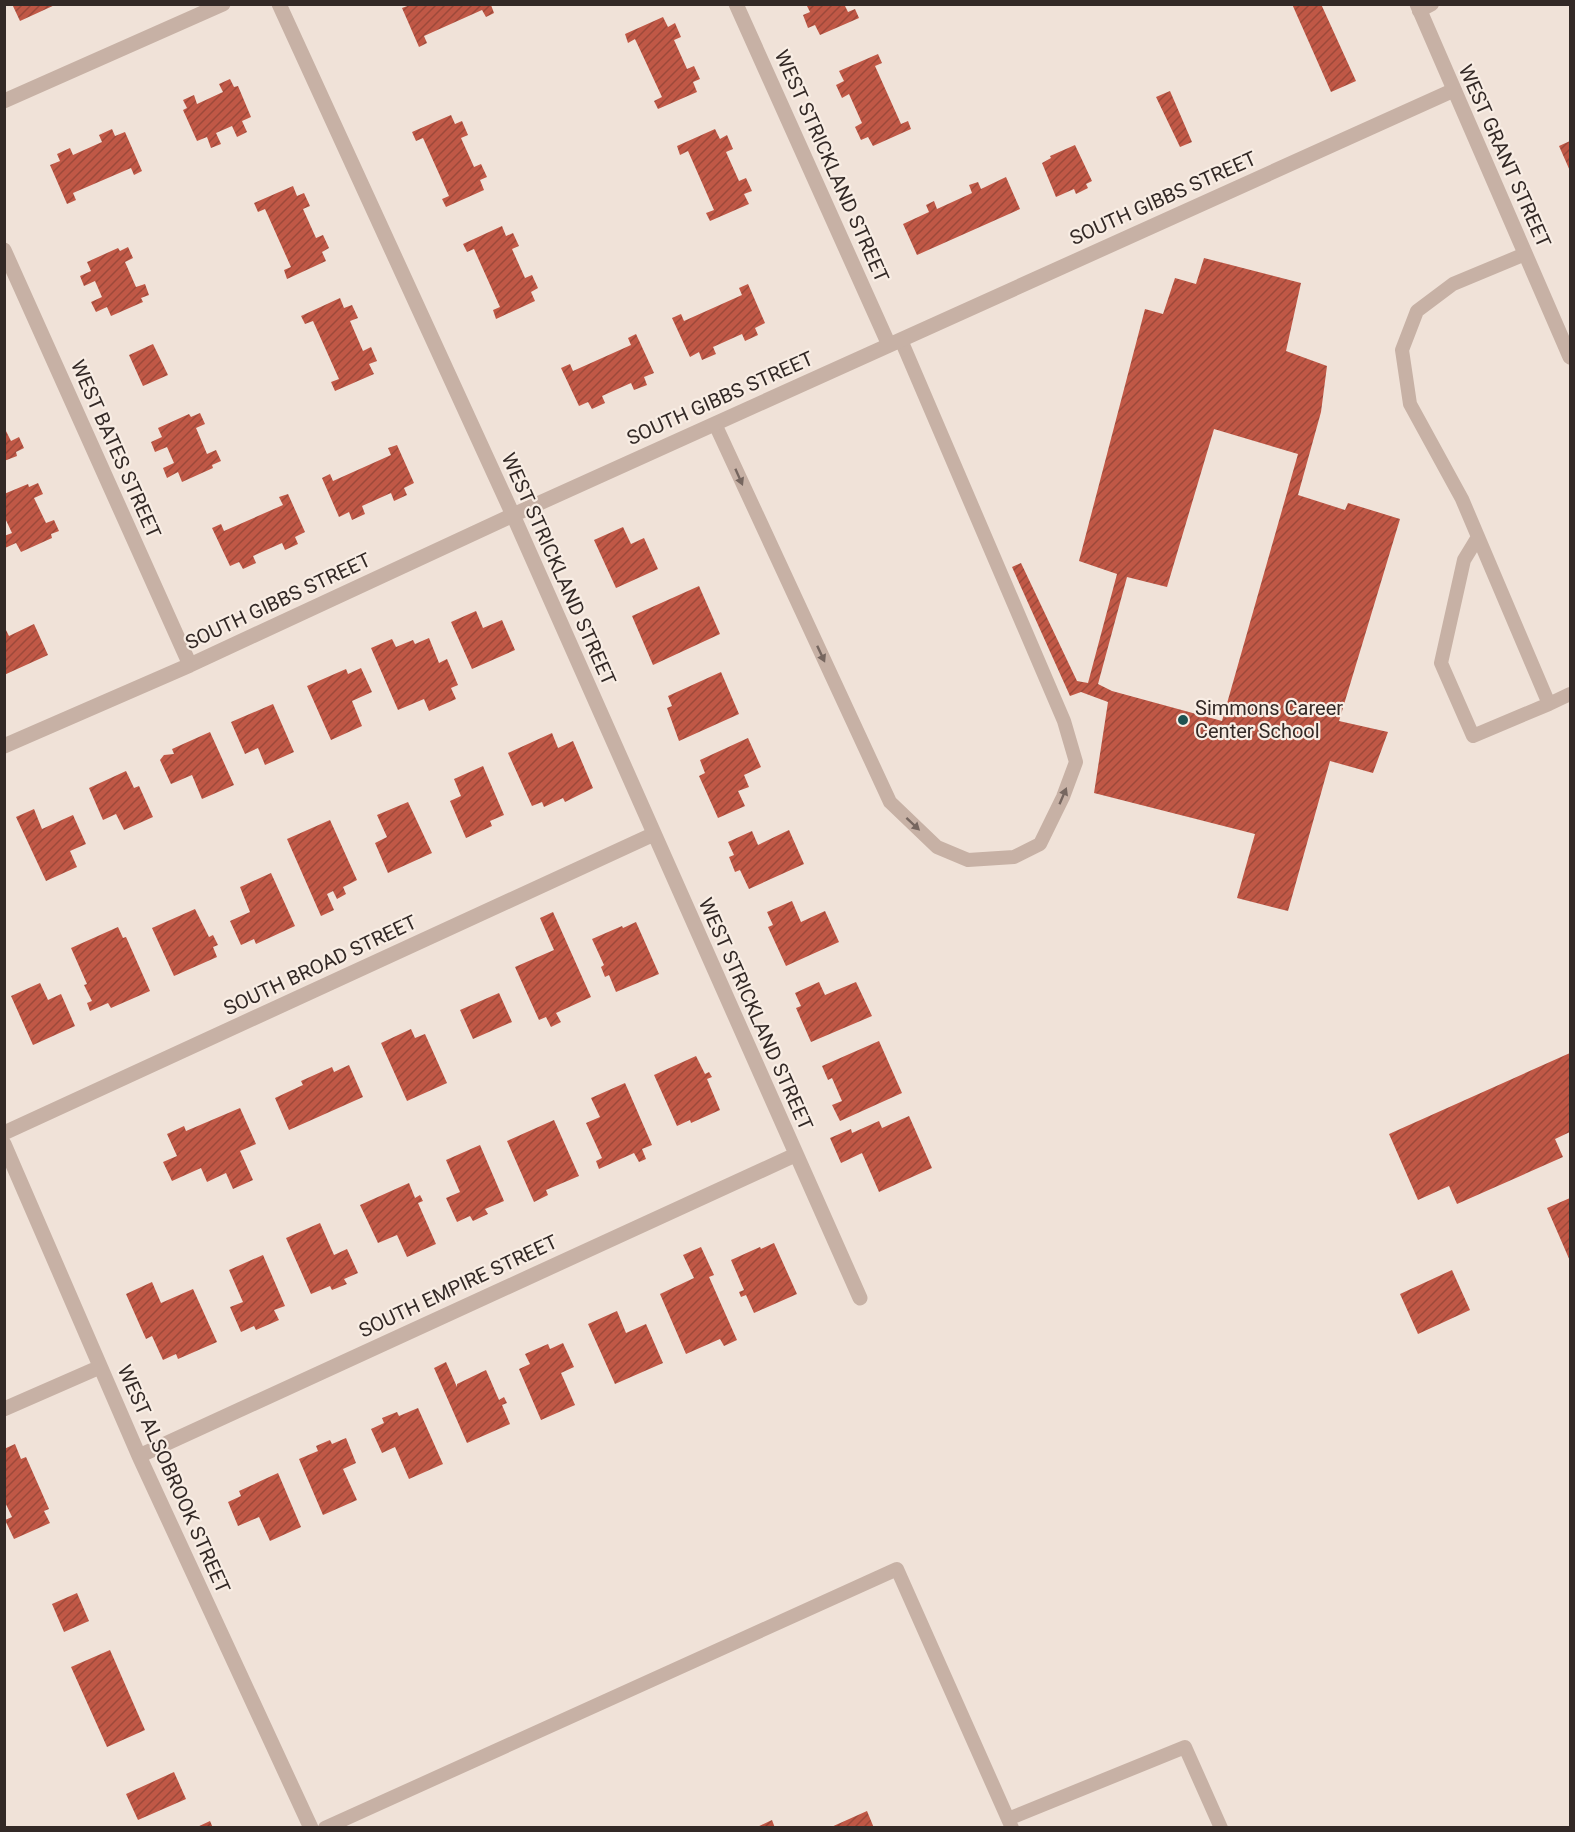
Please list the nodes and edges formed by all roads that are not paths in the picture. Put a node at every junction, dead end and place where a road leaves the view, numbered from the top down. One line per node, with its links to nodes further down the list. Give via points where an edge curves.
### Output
1 (223, 4): 6 (street)
2 (279, 4): 12 (street, WEST STRICKLAND STREET)
3 (736, 4): 9 (street, WEST STRICKLAND STREET)
4 (1423, 7): 5 (street, WEST GRANT STREET)
5 (1454, 90): 8 (street, WEST GRANT STREET); 9 (street, SOUTH GIBBS STREET)
6 (4, 101)
7 (4, 250): 14 (street, WEST BATES STREET)
8 (1526, 254): 10 (street, WEST GRANT STREET); 13 (lane, via 1453,284 1416,310 1402,350 1410,404 1462,499)
9 (895, 343): 11 (street, SOUTH GIBBS STREET); 11 (lane, one-way to 9, via 890,802 938,847 968,860 1014,857 1040,844 1076,762 1064,721)
10 (1570, 357)
11 (715, 424): 12 (street, SOUTH GIBBS STREET)
12 (513, 515): 14 (street, SOUTH GIBBS STREET); 18 (street, WEST STRICKLAND STREET)
13 (1478, 537): 16 (lane); 16 (lane, via 1464,560 1441,663 1473,736)
14 (190, 665): 17 (street, SOUTH GIBBS STREET)
15 (1570, 694): 16 (lane)
16 (1549, 705)
17 (4, 746)
18 (654, 834): 19 (street, SOUTH BROAD STREET); 21 (street, WEST STRICKLAND STREET)
19 (4, 1133)
20 (4, 1144): 23 (street, WEST ALSOBROOK STREET)
21 (795, 1155): 22 (street); 25 (street, SOUTH EMPIRE STREET)
22 (860, 1298)
23 (100, 1367): 24 (street); 25 (street, WEST ALSOBROOK STREET)
24 (4, 1409)
25 (139, 1456): 27 (street, WEST ALSOBROOK STREET)
26 (1010, 1823): 28 (lane, via 897,1569); 29 (lane, via 1185,1747)
27 (311, 1827)
28 (325, 1827)
29 (1221, 1827)

